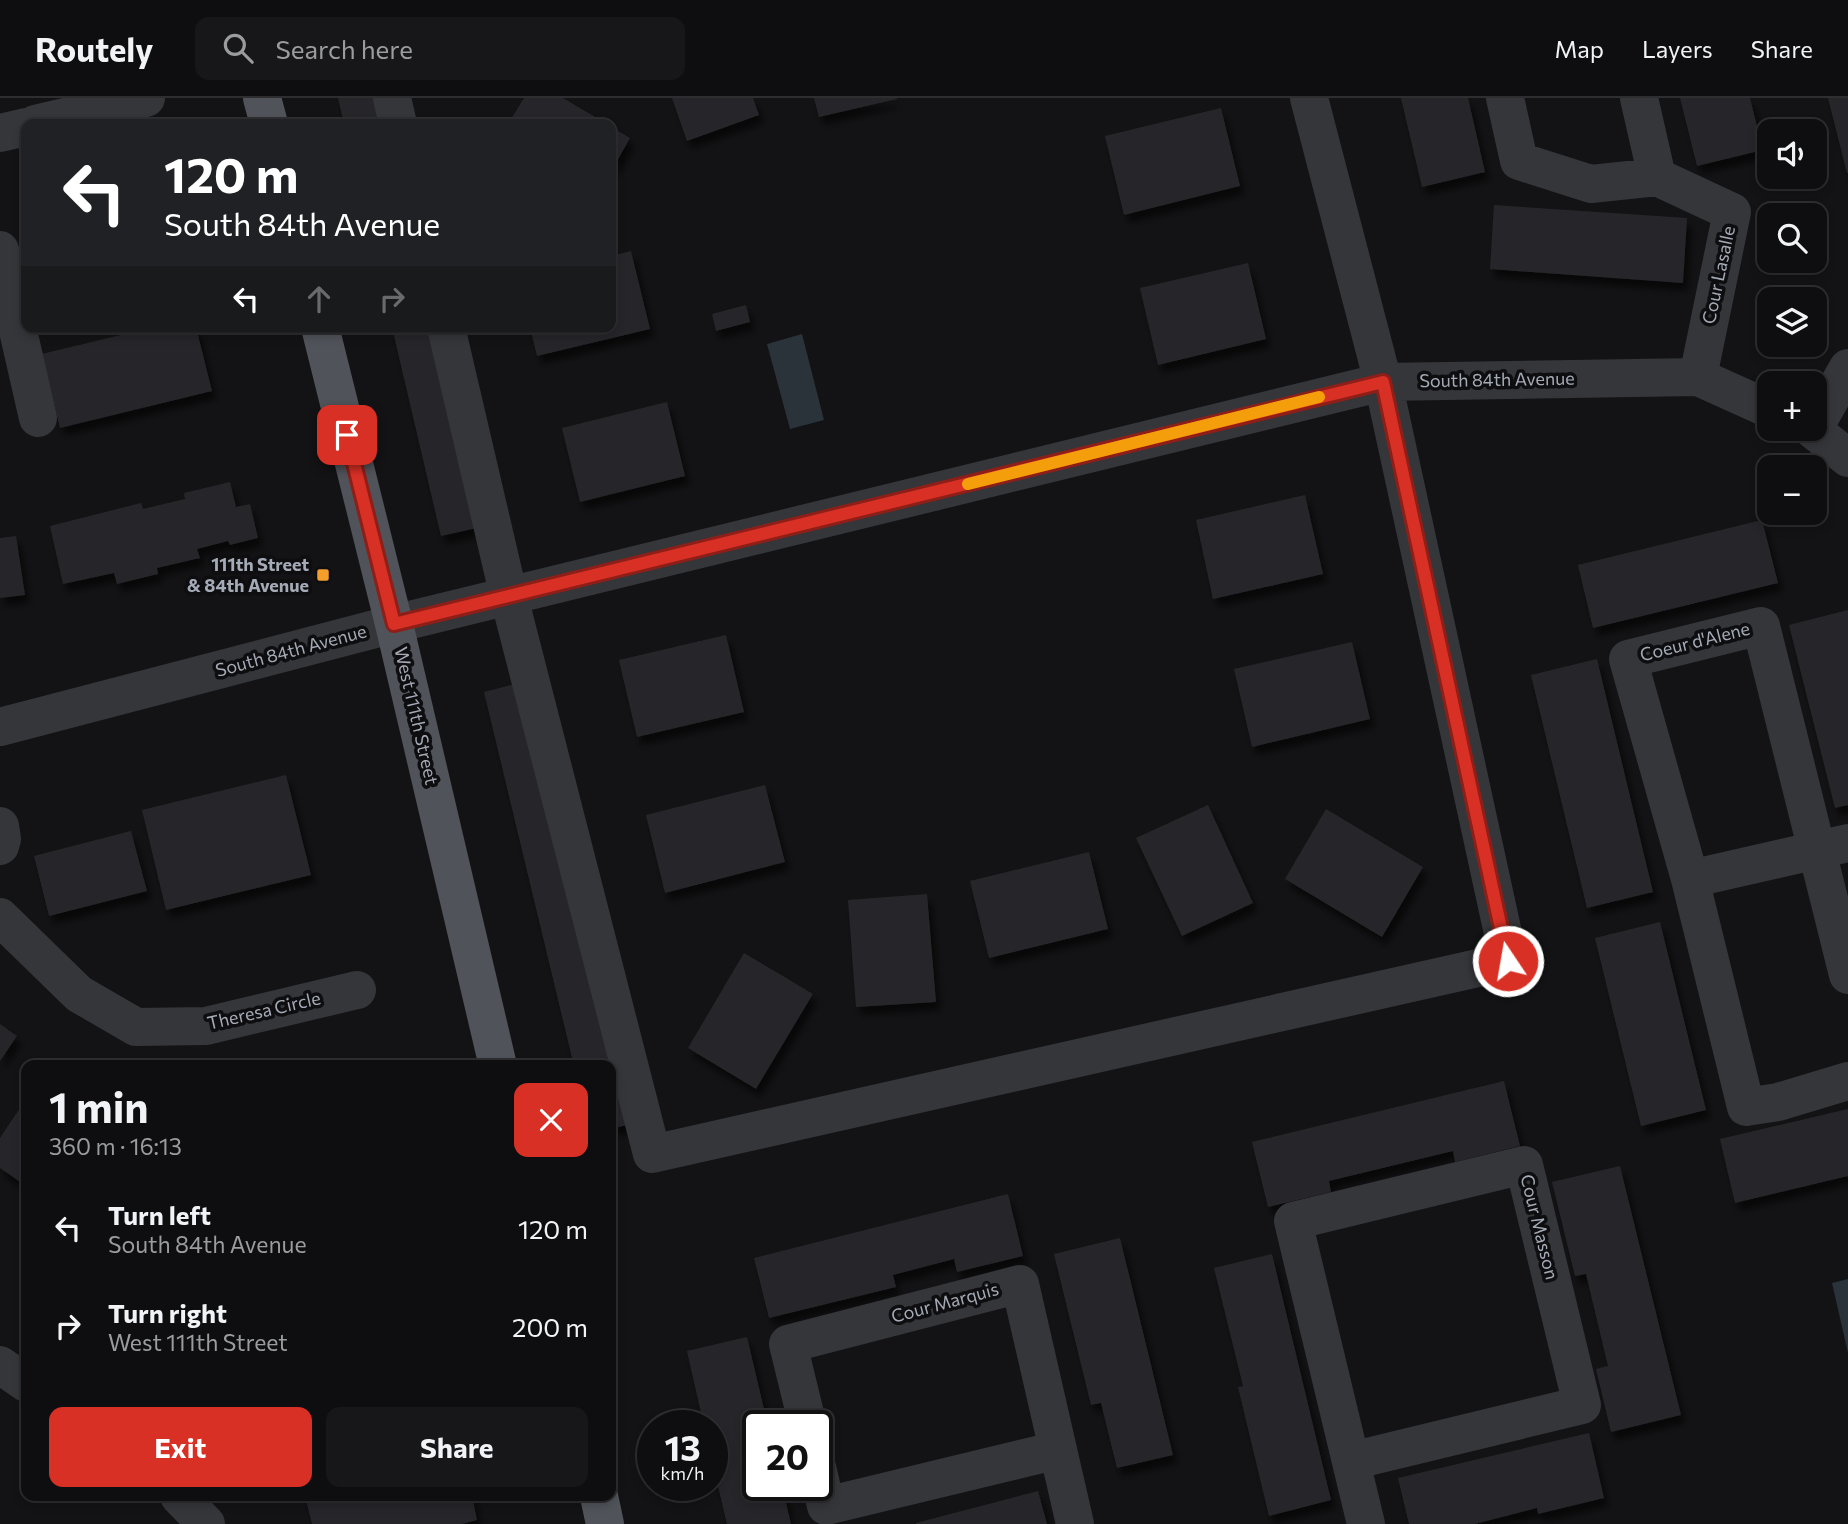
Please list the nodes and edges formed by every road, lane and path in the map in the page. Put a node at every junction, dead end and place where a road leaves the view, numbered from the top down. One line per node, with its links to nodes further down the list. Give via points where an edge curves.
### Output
1 (146, 98): 7 (street)
2 (262, 98): 8 (main road)
3 (392, 98): 9 (street)
4 (1308, 98): 21 (street)
5 (1505, 98): 12 (street, via 1518,161 1591,184)
6 (1639, 98): 12 (street)
7 (82, 119)
8 (268, 119)
9 (397, 119)
10 (21, 128): 11 (street)
11 (0, 133)
12 (1657, 177): 20 (street, Cour Lasalle, via 1732,212)
13 (0, 250): 14 (street)
14 (18, 299): 15 (street)
15 (21, 317)
16 (24, 333): 24 (street)
17 (321, 333): 28 (main road, West 111th Street)
18 (447, 333): 27 (street)
19 (1848, 368): 23 (street)
20 (1698, 377): 21 (street, South 84th Avenue); 22 (street, South 84th Avenue)
21 (1383, 382): 27 (street, South 84th Avenue); 27 (street, via 1508,961 652,1154)
22 (1757, 404)
23 (1827, 404)
24 (38, 418)
25 (1827, 440): 26 (street)
26 (1848, 458)
27 (509, 597): 28 (street, South 84th Avenue)
28 (394, 624): 29 (street, South 84th Avenue); 37 (main road, West 111th Street)
29 (0, 727)
30 (0, 826): 31 (street)
31 (0, 846)
32 (1833, 846): 33 (street); 33 (street, Coeur d'Alene, via 1760,626 1628,659); 35 (street, Coeur d'Alene)
33 (1690, 879): 38 (street, Coeur d'Alene, via 1746,1107)
34 (0, 917): 36 (street, Theresa Circle, via 79,994 136,1027 206,1026)
35 (1848, 975)
36 (357, 990)
37 (497, 1060)
38 (1848, 1082)
39 (0, 1365): 40 (street)
40 (21, 1380)
41 (803, 1410): 42 (street, Cour Marquis, via 788,1344 1020,1283)
42 (1058, 1450): 46 (street, via 827,1506); 49 (street, Cour Marquis)
43 (1351, 1461): 43 (street, Cour Masson, via 1293,1221 1524,1165 1582,1405); 50 (street, Cour Masson)
44 (184, 1501): 47 (street)
45 (600, 1501): 48 (main road)
46 (826, 1501)
47 (206, 1524)
48 (606, 1524)
49 (1075, 1524)
50 (1366, 1524)

